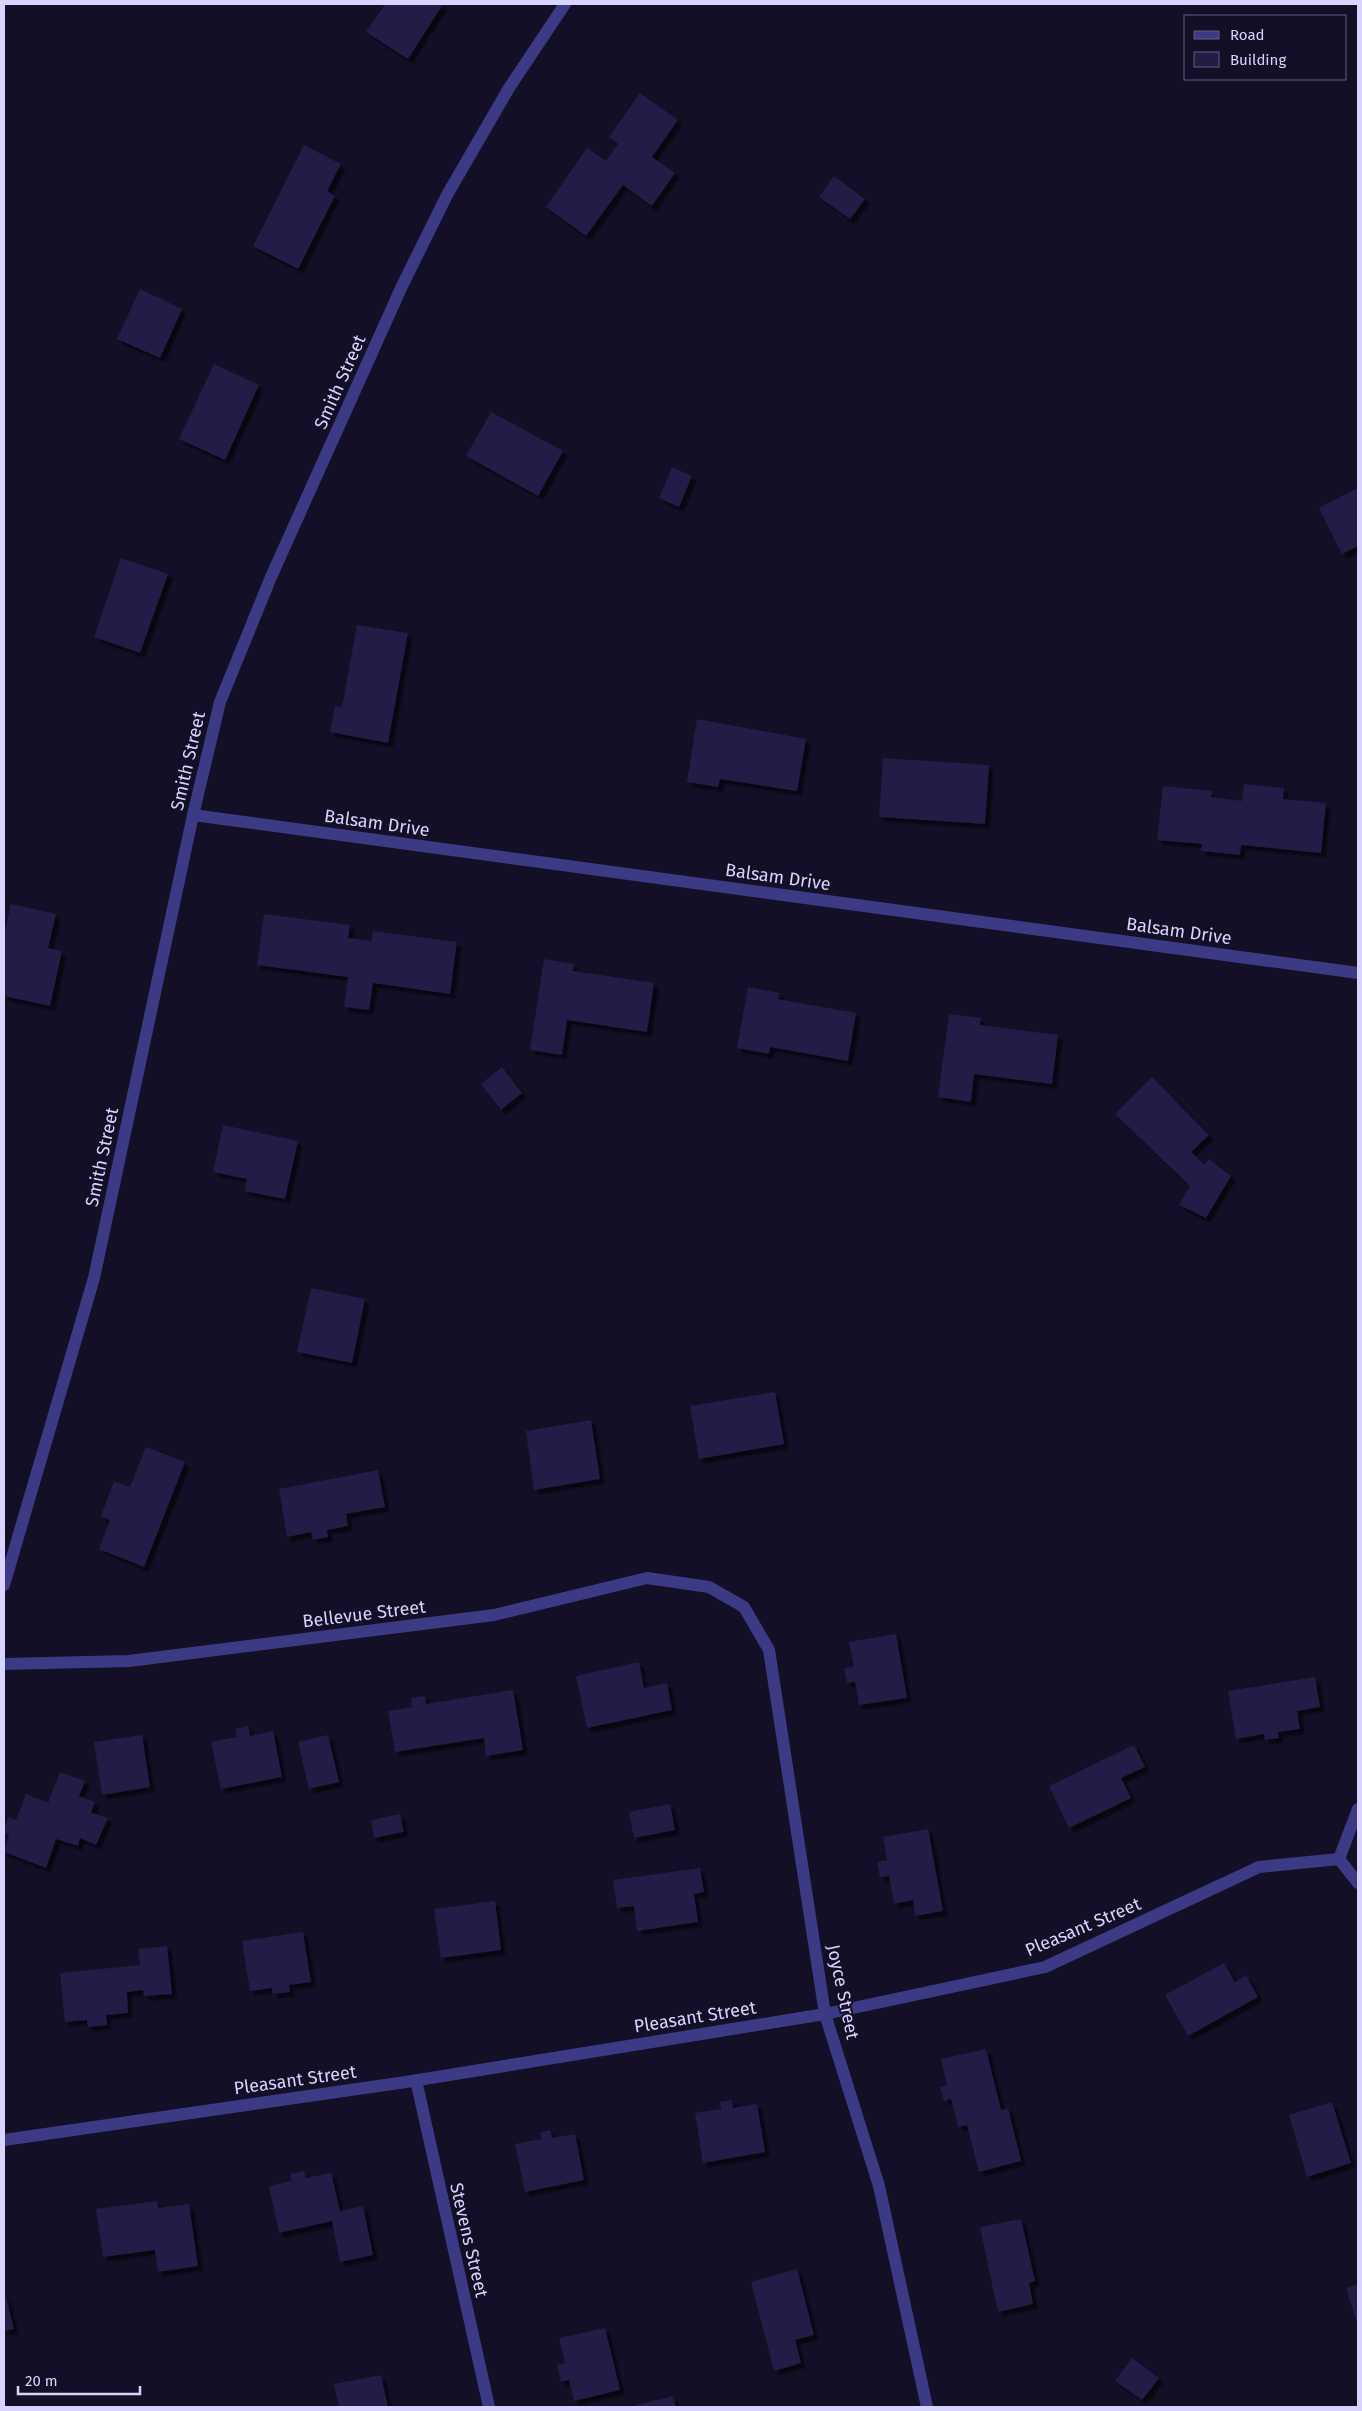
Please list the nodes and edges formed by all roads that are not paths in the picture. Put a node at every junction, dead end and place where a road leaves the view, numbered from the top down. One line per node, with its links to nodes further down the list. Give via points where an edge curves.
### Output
1 (566, 4): 2 (street, Smith Street, via 509,88 447,195 402,286 271,576 220,702)
2 (193, 815): 3 (street, Balsam Drive); 4 (street, Smith Street, via 94,1278)
3 (1358, 973)
4 (4, 1585)
5 (723, 1595): 6 (street, Bellevue Street, via 709,1587 647,1578 494,1615 130,1662); 10 (street, Joyce Street, via 744,1607 769,1650)
6 (4, 1664)
7 (1358, 1809): 8 (street)
8 (1339, 1859): 9 (street); 10 (street, Pleasant Street, via 1259,1867 1044,1967)
9 (1358, 1883)
10 (825, 2014): 11 (street, Pleasant Street); 14 (street, Joyce Street, via 879,2186)
11 (416, 2080): 12 (street, Pleasant Street); 13 (street, Stevens Street)
12 (4, 2140)
13 (489, 2407)
14 (927, 2407)

